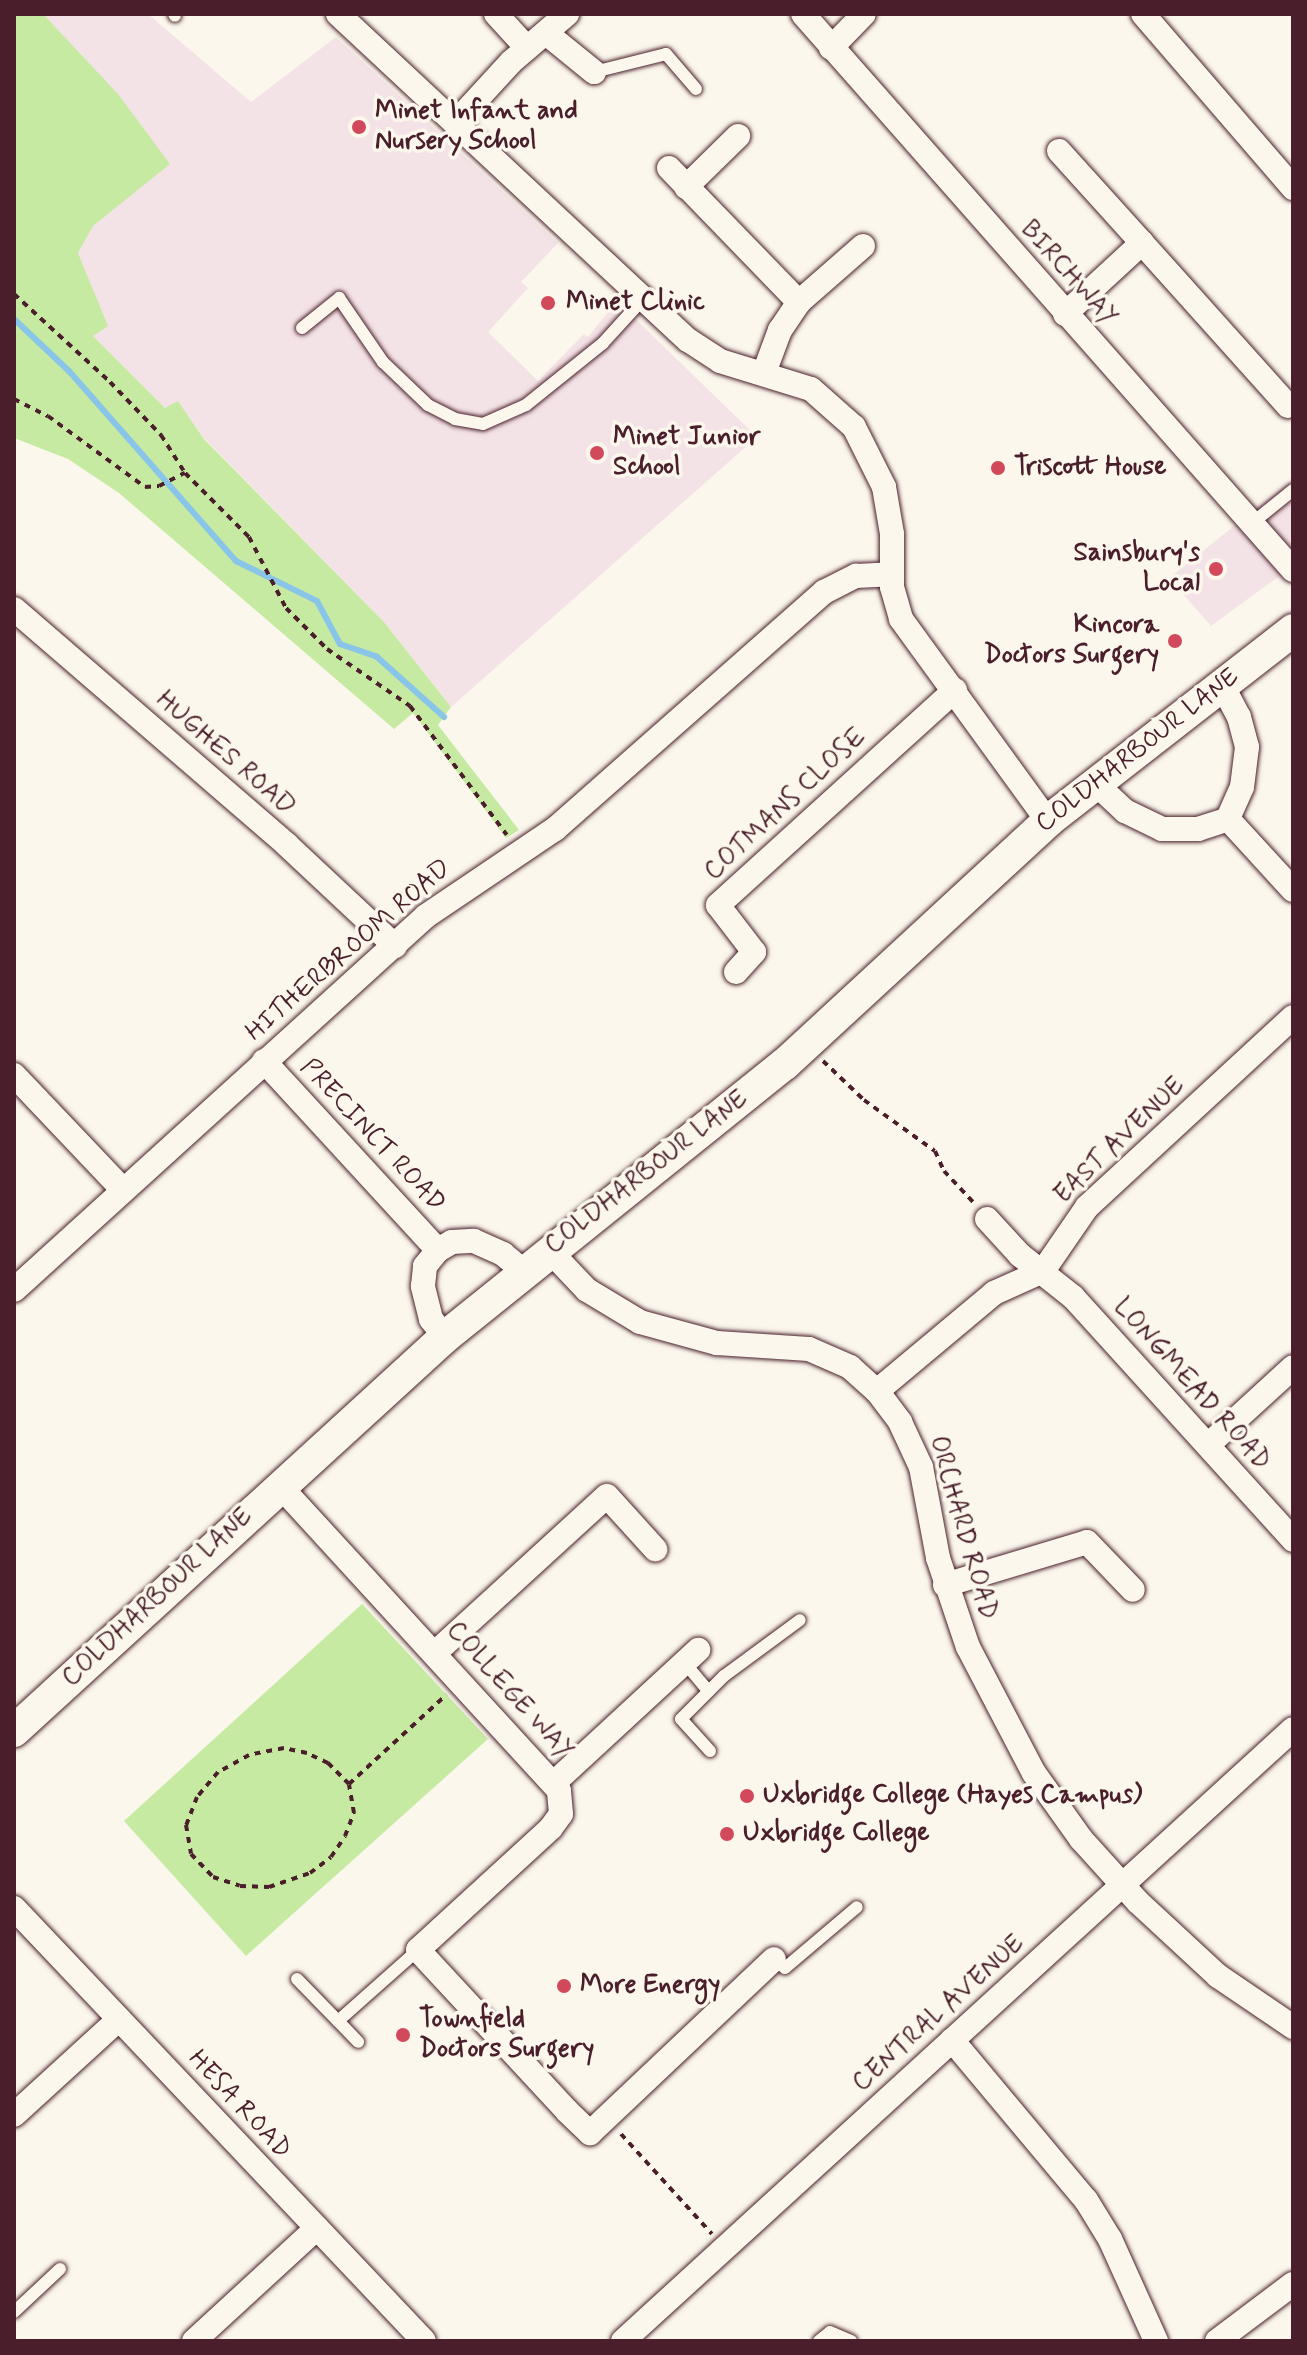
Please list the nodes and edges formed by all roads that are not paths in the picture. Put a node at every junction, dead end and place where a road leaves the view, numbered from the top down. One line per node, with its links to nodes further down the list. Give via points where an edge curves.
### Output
1 (338, 14): 11 (street)
2 (496, 14): 7 (street)
3 (567, 14): 7 (street)
4 (803, 14): 8 (street, BIRCHWAY)
5 (864, 14): 8 (street)
6 (1143, 14): 16 (street)
7 (536, 40): 9 (street); 11 (street)
8 (831, 48): 21 (street, BIRCHWAY)
9 (594, 72): 10 (lane, via 666,54)
10 (696, 89)
11 (456, 122): 19 (street)
12 (738, 136): 15 (street)
13 (1059, 151): 17 (street)
14 (669, 168): 15 (street)
15 (686, 187): 20 (street)
16 (1293, 188)
17 (1142, 243): 21 (street); 24 (street)
18 (863, 246): 20 (street)
19 (643, 299): 22 (lane, via 603,343 526,405 483,424 455,419 428,405 383,362 339,298); 23 (street, via 710,356)
20 (799, 302): 23 (street, via 780,330)
21 (1065, 314): 26 (street, BIRCHWAY)
22 (302, 328)
23 (764, 373): 28 (street, via 819,394 861,436 888,503)
24 (1288, 406)
25 (1293, 490): 26 (lane)
26 (1251, 524): 27 (street, BIRCHWAY)
27 (1293, 570)
28 (891, 574): 32 (street, via 908,631); 37 (street, HITHERBROOM ROAD, via 856,576 824,592 555,829 457,892)
29 (14, 609): 37 (street, HUGHES ROAD, via 287,845)
30 (1293, 630): 31 (street, COLDHARBOUR LANE)
31 (1222, 685): 33 (street, COLDHARBOUR LANE); 34 (street, via 1247,747 1242,787)
32 (955, 690): 35 (street); 38 (street, COTMANS CLOSE, via 718,905 754,952)
33 (1096, 784): 34 (street, via 1125,811 1162,829 1198,829); 35 (street, COLDHARBOUR LANE)
34 (1228, 819): 36 (street)
35 (1048, 821): 45 (street, COLDHARBOUR LANE, via 807,1045)
36 (1293, 890)
37 (395, 946): 40 (street, HITHERBROOM ROAD)
38 (736, 972)
39 (1293, 1017): 47 (street, EAST AVENUE, via 1087,1207)
40 (264, 1061): 42 (street, HITHERBROOM ROAD); 44 (street, PRECINCT ROAD)
41 (14, 1075): 42 (street)
42 (122, 1189): 48 (street, HITHERBROOM ROAD)
43 (987, 1219): 47 (street, LONGMEAD ROAD)
44 (438, 1250): 46 (street, PRECINCT ROAD, via 452,1242 474,1241 503,1254); 49 (street, PRECINCT ROAD, via 425,1266 423,1286 431,1319)
45 (549, 1250): 46 (street, COLDHARBOUR LANE); 51 (street, ORCHARD ROAD, via 587,1290 640,1322 706,1341 809,1349 850,1367)
46 (523, 1271): 49 (street, COLDHARBOUR LANE)
47 (1043, 1271): 51 (street, via 994,1293); 52 (street, LONGMEAD ROAD)
48 (14, 1290)
49 (445, 1337): 53 (street, COLDHARBOUR LANE)
50 (1293, 1367): 52 (street)
51 (877, 1391): 56 (street, ORCHARD ROAD, via 900,1422 921,1467)
52 (1208, 1445): 54 (street, LONGMEAD ROAD)
53 (280, 1486): 59 (street, COLLEGE WAY); 63 (street, COLDHARBOUR LANE)
54 (1293, 1540)
55 (655, 1549): 59 (street, via 607,1496)
56 (945, 1585): 57 (street, via 1087,1542); 66 (street, ORCHARD ROAD, via 974,1662 1014,1741 1081,1839)
57 (1133, 1590)
58 (800, 1620): 61 (lane)
59 (436, 1652): 65 (street, COLLEGE WAY)
60 (691, 1656): 61 (lane); 65 (street)
61 (708, 1691): 64 (lane, via 681,1719)
62 (1293, 1729): 66 (street, CENTRAL AVENUE)
63 (14, 1731)
64 (710, 1751)
65 (555, 1782): 69 (street, COLLEGE WAY, via 562,1799 557,1821)
66 (1122, 1885): 74 (street, ORCHARD ROAD, via 1218,1976); 75 (street, CENTRAL AVENUE)
67 (857, 1907): 70 (lane, via 785,1968)
68 (14, 1908): 72 (street, HESA ROAD)
69 (418, 1950): 70 (street, via 590,2133); 73 (lane)
70 (774, 1959)
71 (297, 1979): 73 (lane)
72 (119, 2019): 77 (street); 78 (street, HESA ROAD)
73 (338, 2021): 76 (lane)
74 (1293, 2027)
75 (952, 2040): 82 (street, CENTRAL AVENUE); 87 (street, via 1086,2200 1110,2239)
76 (358, 2042)
77 (14, 2115)
78 (317, 2228): 83 (street); 84 (street, HESA ROAD)
79 (60, 2269): 81 (lane)
80 (1293, 2284): 88 (street)
81 (14, 2312)
82 (625, 2340)
83 (194, 2341)
84 (424, 2341)
85 (819, 2341): 86 (lane, via 830,2332)
86 (851, 2341)
87 (1156, 2341)
88 (1217, 2341)

